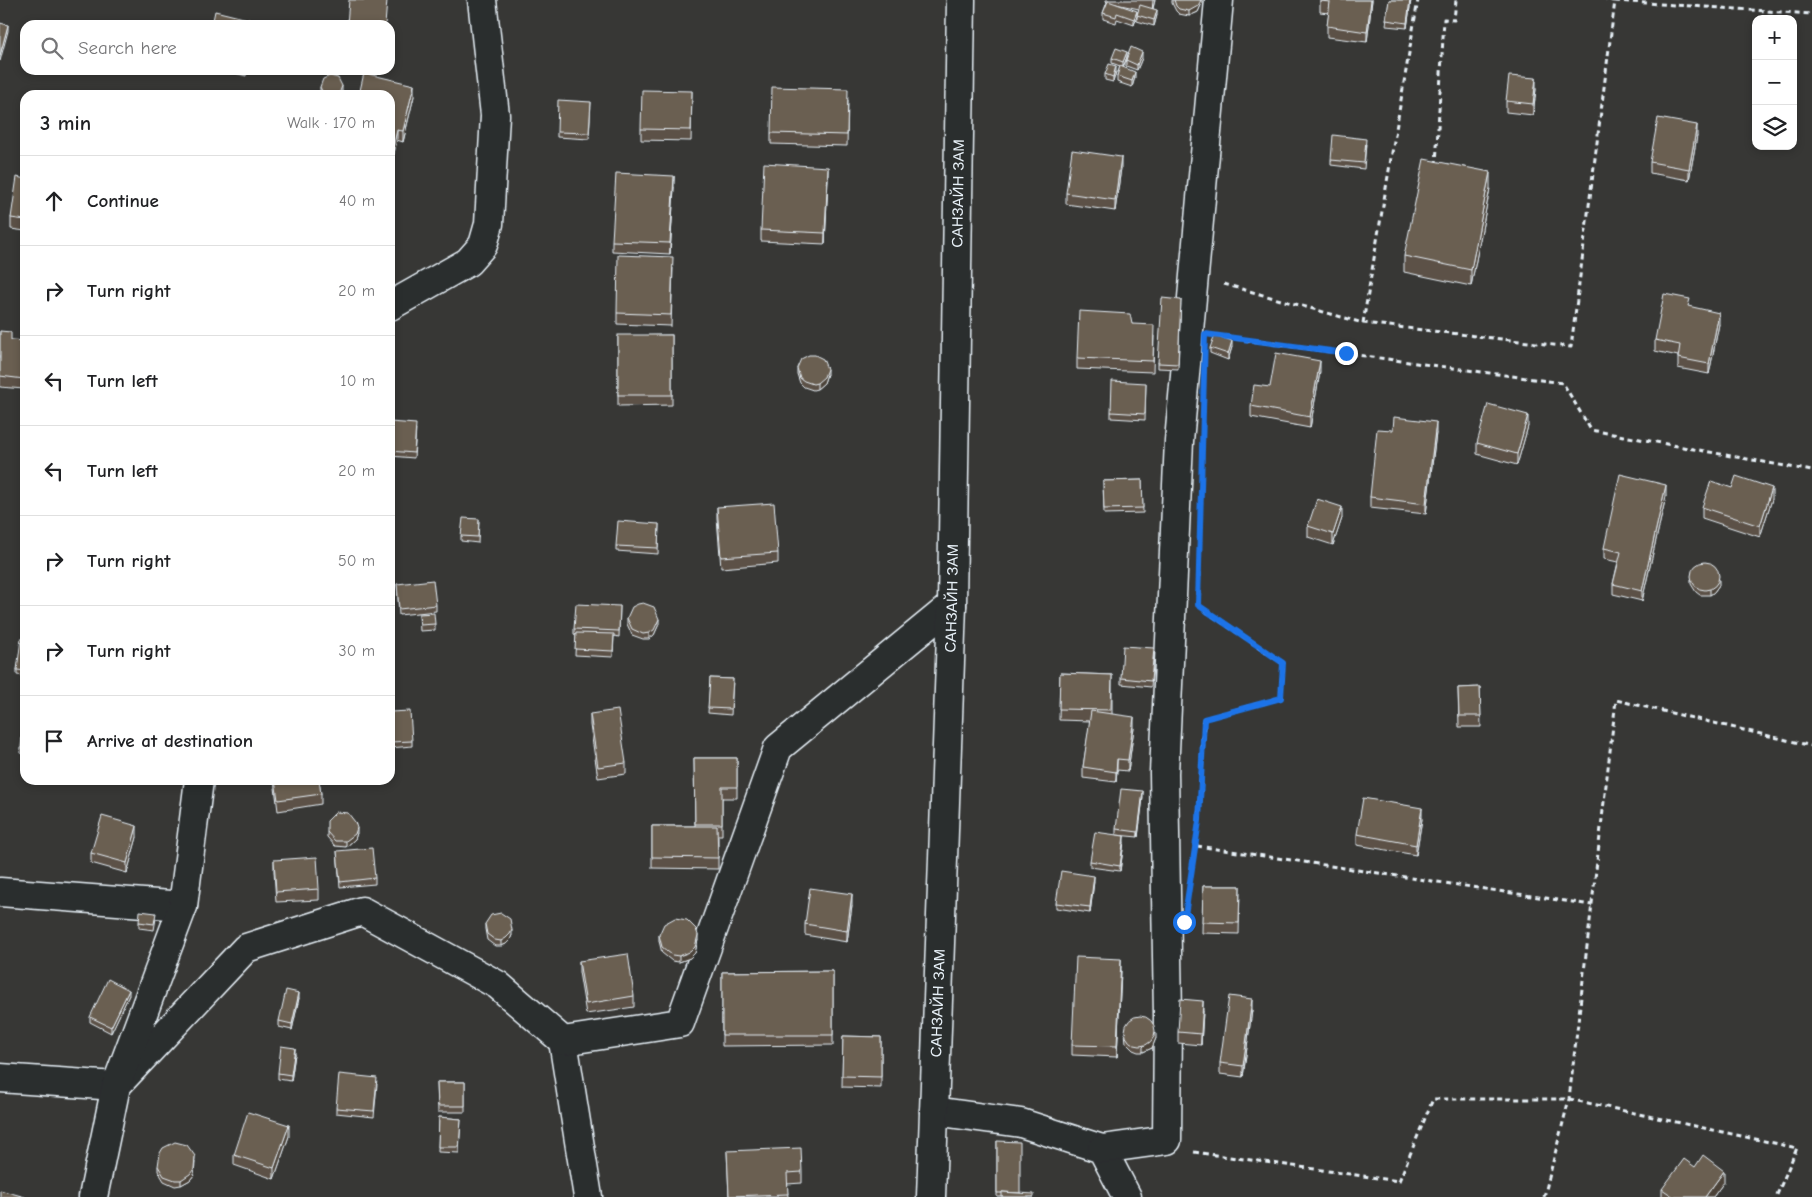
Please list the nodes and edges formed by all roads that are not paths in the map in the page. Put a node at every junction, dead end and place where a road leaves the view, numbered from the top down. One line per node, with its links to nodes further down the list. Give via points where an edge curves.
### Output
1 (482, 0): 4 (street, via 495,115 490,224 483,245 468,262)
2 (962, 0): 5 (street, САНЗАЙН ЗАМ)
3 (1219, 0): 13 (street, via 1179,441 1164,774 1167,1140)
4 (395, 303)
5 (952, 605): 9 (street, via 778,748 680,1023); 12 (street, САНЗАЙН ЗАМ)
6 (197, 785): 8 (street)
7 (0, 892): 8 (street)
8 (183, 906): 11 (street)
9 (563, 1041): 11 (street, via 498,985 362,911 246,948); 15 (street)
10 (0, 1078): 11 (street)
11 (116, 1086): 14 (street)
12 (934, 1111): 13 (street, via 1021,1123); 16 (street, САНЗАЙН ЗАМ)
13 (1102, 1149): 17 (street)
14 (94, 1197)
15 (588, 1197)
16 (931, 1197)
17 (1127, 1197)

